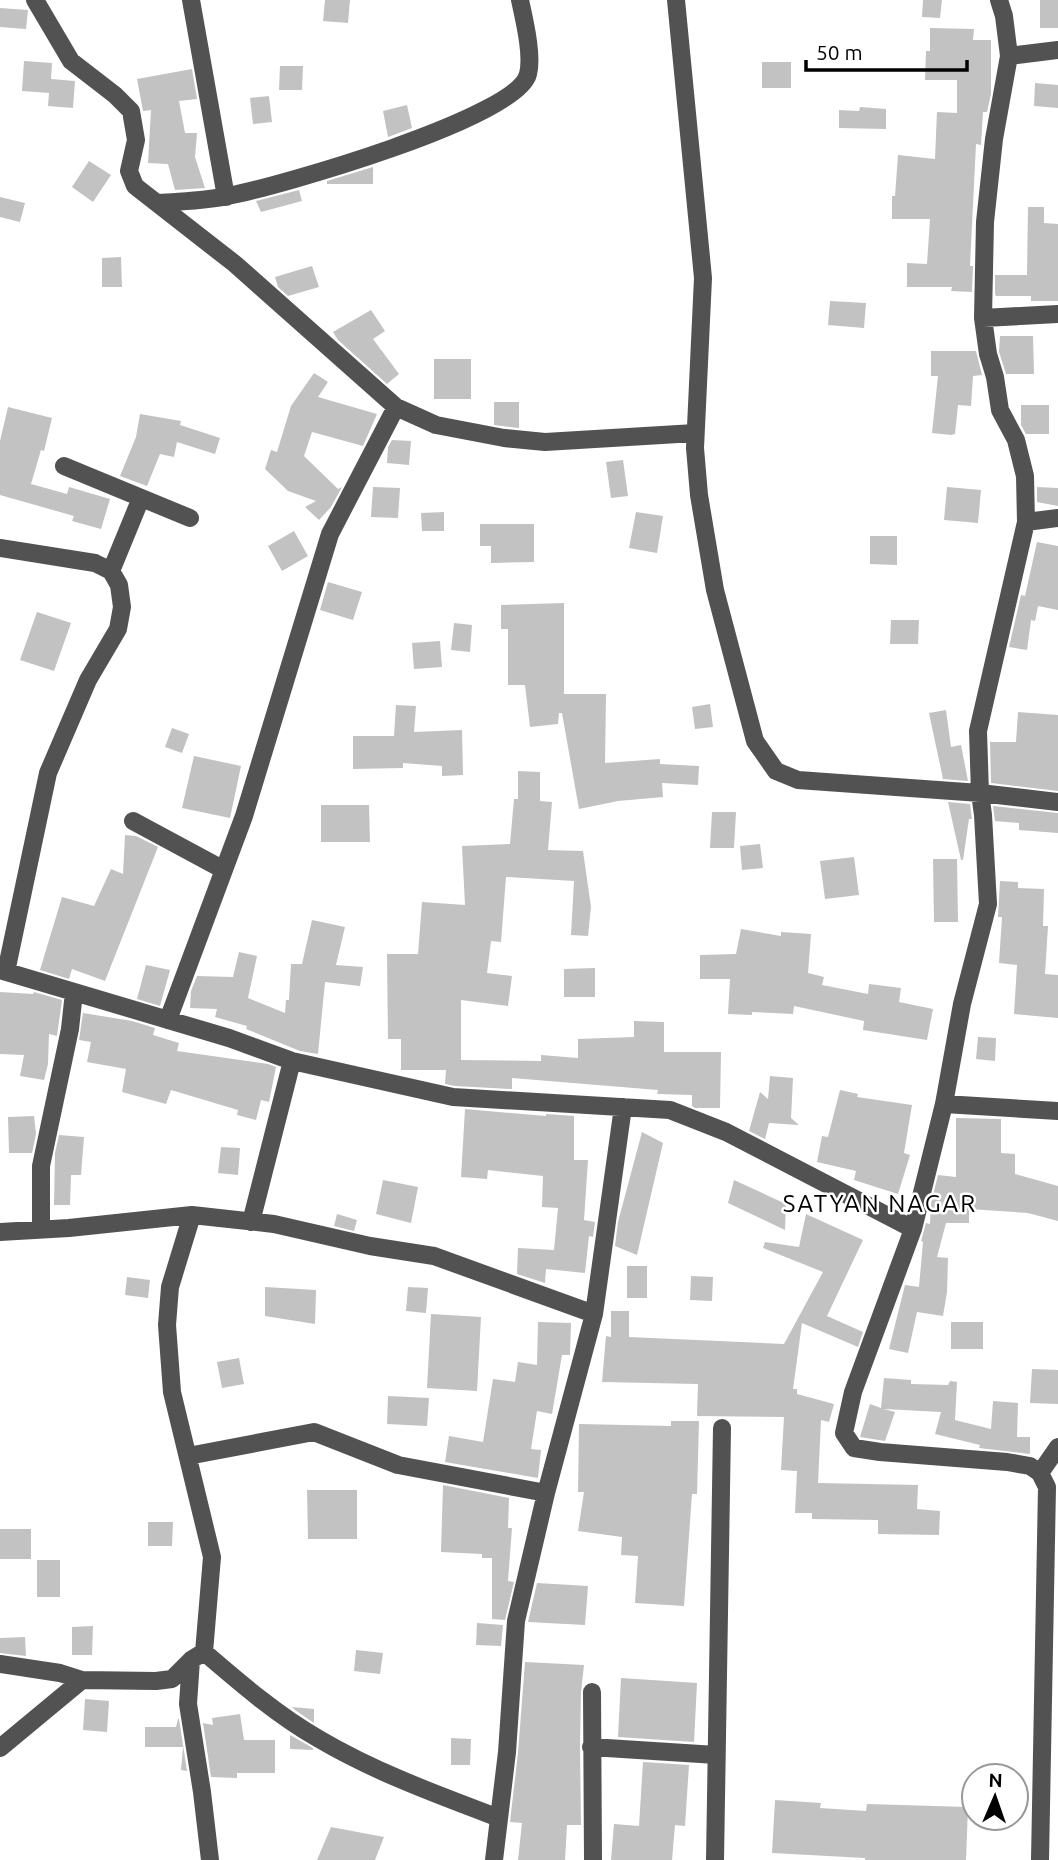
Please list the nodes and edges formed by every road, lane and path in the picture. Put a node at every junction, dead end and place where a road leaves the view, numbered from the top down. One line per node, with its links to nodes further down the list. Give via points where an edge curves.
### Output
1 (35, 0): 9 (street, via 71,61 131,111 136,139 129,172 135,186)
2 (191, 0): 8 (street)
3 (520, 0): 8 (street, via 528,75 514,94 449,128 304,177)
4 (676, 0): 13 (street, via 703,278)
5 (999, 0): 7 (street)
6 (1058, 50): 7 (street)
7 (1009, 56): 11 (street, via 985,222)
8 (226, 197): 9 (street)
9 (159, 203): 12 (street)
10 (1058, 314): 11 (street)
11 (983, 318): 18 (street, via 1000,410 1016,440 1025,476)
12 (396, 407): 13 (street, via 436,425 545,442); 24 (street, via 330,534)
13 (695, 433): 21 (street, via 699,495 715,590 755,741 776,771 798,780)
14 (64, 466): 15 (street)
15 (141, 498): 17 (street); 20 (street)
16 (1058, 517): 18 (street)
17 (190, 518)
18 (1026, 522): 21 (street, via 978,731)
19 (0, 548): 20 (street, via 95,563)
20 (111, 571): 25 (street, via 119,585 122,607 118,629 88,680 48,773)
21 (980, 793): 22 (street); 29 (street, via 988,904 962,1004)
22 (1058, 802)
23 (134, 821): 24 (street)
24 (224, 870): 27 (street)
25 (3, 971): 26 (street)
26 (75, 992): 27 (street); 34 (street, via 41,1166)
27 (168, 1020): 28 (street)
28 (292, 1061): 30 (street, via 453,1097); 33 (street)
29 (944, 1104): 31 (street); 35 (street)
30 (623, 1107): 35 (street, via 670,1110 726,1132); 37 (street)
31 (1058, 1111)
32 (192, 1215): 33 (street); 34 (street); 40 (street, via 170,1287 167,1325 172,1392)
33 (251, 1222): 37 (street, via 434,1256)
34 (41, 1229): 36 (street)
35 (913, 1229): 41 (street, via 853,1392 844,1433 855,1448 1007,1462)
36 (0, 1232)
37 (594, 1314): 42 (street)
38 (722, 1428): 49 (street)
39 (1058, 1447): 41 (street)
40 (188, 1456): 42 (street, via 314,1432 398,1465); 43 (street, via 212,1557)
41 (1040, 1473): 50 (street, via 1046,1487)
42 (546, 1493): 51 (street, via 516,1621)
43 (197, 1656): 45 (street, via 172,1679); 51 (street, via 319,1740 404,1781); 52 (street, via 188,1704)
44 (0, 1664): 45 (street)
45 (82, 1680): 48 (street)
46 (592, 1692): 47 (street)
47 (591, 1747): 49 (street); 54 (street)
48 (0, 1748)
49 (716, 1755): 55 (street)
50 (1050, 1791): 56 (street)
51 (499, 1818): 53 (street)
52 (210, 1860)
53 (494, 1860)
54 (593, 1860)
55 (715, 1860)
56 (1040, 1860)

